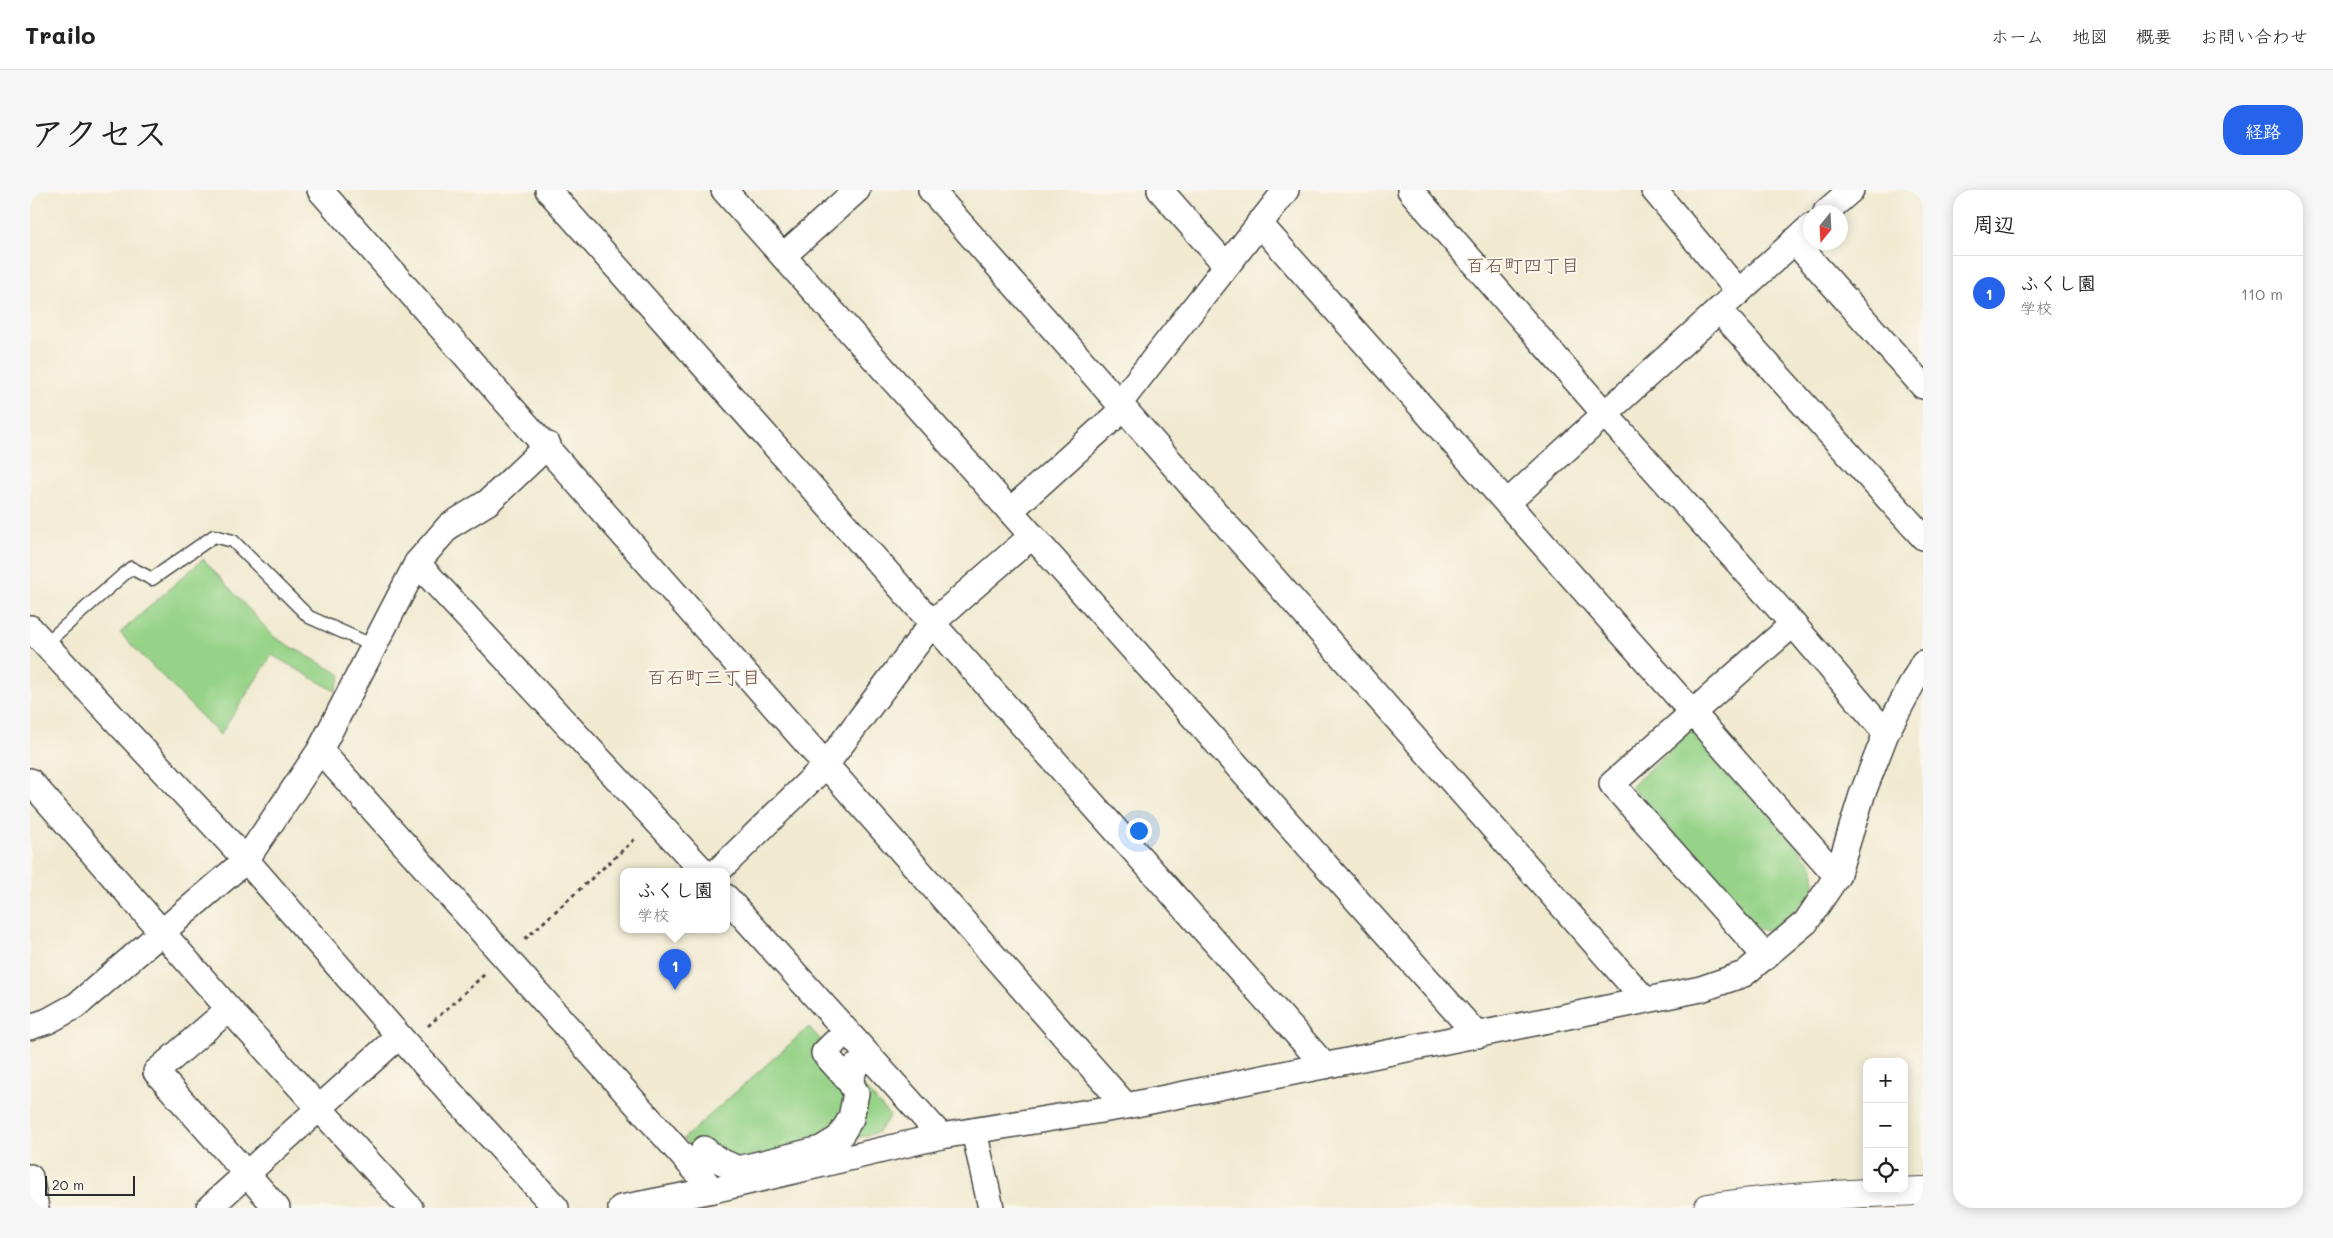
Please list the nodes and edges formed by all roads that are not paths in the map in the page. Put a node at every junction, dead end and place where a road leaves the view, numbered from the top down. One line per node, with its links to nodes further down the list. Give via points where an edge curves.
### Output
1 (320, 190): 19 (street)
2 (548, 190): 25 (street)
3 (724, 190): 12 (street)
4 (857, 190): 12 (street)
5 (930, 190): 17 (street)
6 (1160, 190): 13 (street)
7 (1286, 190): 10 (street)
8 (1410, 190): 18 (street)
9 (1654, 190): 14 (street)
10 (1259, 223): 13 (street); 20 (street)
11 (1802, 234): 14 (street); 16 (street)
12 (782, 256): 21 (street)
13 (1226, 265): 17 (street)
14 (1739, 292): 15 (street)
15 (1719, 310): 18 (street); 23 (street)
16 (1923, 386)
17 (1120, 407): 21 (street); 42 (street)
18 (1605, 414): 20 (street); 26 (street)
19 (548, 445): 24 (street, via 488,502 449,526); 33 (street)
20 (1507, 503): 30 (street)
21 (1010, 512): 22 (street)
22 (1032, 536): 25 (street); 45 (street)
23 (1923, 537)
24 (417, 563): 28 (street); 36 (street)
25 (933, 622): 33 (street); 48 (street)
26 (1794, 624): 30 (street); 31 (street)
27 (35, 636): 28 (lane, via 131,568 152,579 214,536 233,541 309,617); 35 (street)
28 (374, 646): 32 (street)
29 (1923, 663): 31 (street)
30 (1694, 713): 38 (street); 41 (street, via 1612,784)
31 (1886, 733): 38 (street, via 1862,795)
32 (320, 750): 35 (street); 56 (street)
33 (825, 766): 37 (street); 49 (street)
34 (30, 782): 40 (street)
35 (246, 860): 40 (street); 46 (street)
36 (700, 868)
37 (721, 868)
38 (1837, 876): 41 (street, via 1806,922)
39 (730, 901): 52 (street)
40 (161, 932): 43 (street); 44 (street, via 77,1006)
41 (1766, 958): 42 (street, via 1744,974 1701,989)
42 (1645, 1000): 45 (street)
43 (229, 1009): 50 (street); 54 (street, via 156,1072)
44 (30, 1027)
45 (1477, 1034): 48 (street)
46 (399, 1036): 50 (street); 62 (street)
47 (834, 1044): 53 (street, via 824,1054 853,1075 856,1093 851,1118 839,1138 822,1149 738,1169)
48 (1325, 1066): 49 (street)
49 (1126, 1106): 51 (street)
50 (319, 1108): 54 (street); 61 (street)
51 (974, 1131): 52 (street); 64 (street)
52 (941, 1136): 56 (street)
53 (704, 1149)
54 (246, 1174): 59 (street); 60 (street)
55 (30, 1177): 58 (street)
56 (713, 1190): 63 (street)
57 (1923, 1191): 65 (highway, via 1751,1201)
58 (36, 1208)
59 (208, 1208)
60 (277, 1208)
61 (410, 1208)
62 (556, 1208)
63 (620, 1208)
64 (991, 1208)
65 (1708, 1208)

